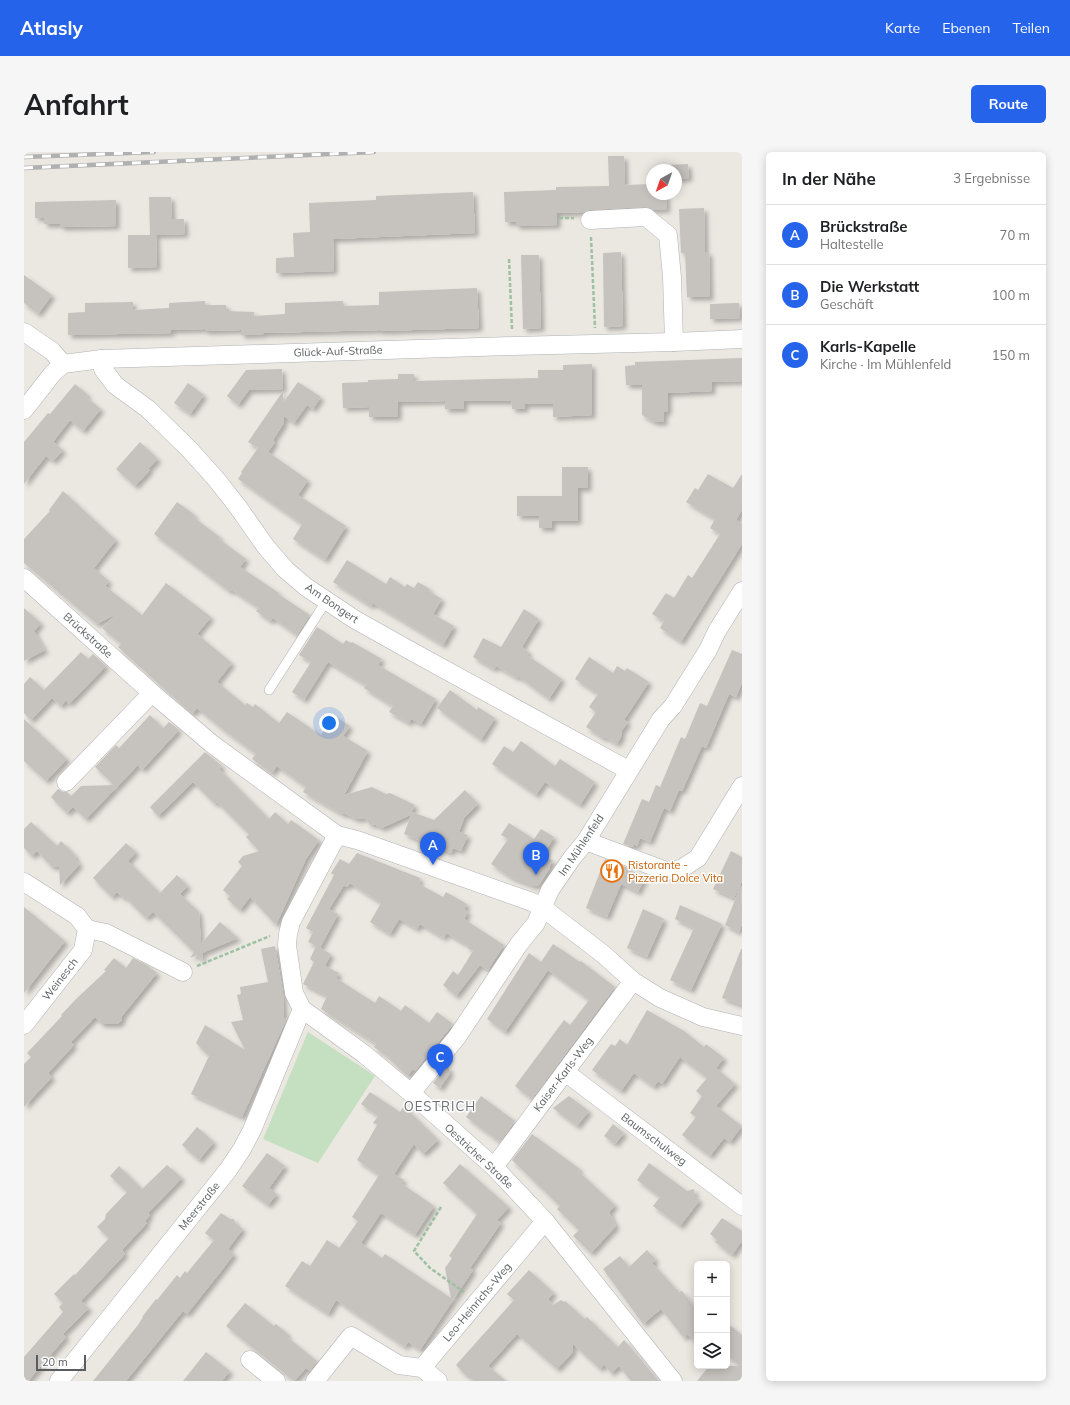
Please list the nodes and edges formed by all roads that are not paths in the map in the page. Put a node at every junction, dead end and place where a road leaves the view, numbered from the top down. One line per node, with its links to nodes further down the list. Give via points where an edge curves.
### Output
1 (590, 220): 4 (street, via 646,217 668,235)
2 (24, 332): 6 (street, via 52,350)
3 (742, 339): 4 (street, Glück-Auf-Straße)
4 (674, 342): 5 (street, Glück-Auf-Straße)
5 (102, 359): 6 (street, Glück-Auf-Straße); 10 (street, Am Bongert, via 103,369 115,385 148,409 189,449 216,479 285,569)
6 (63, 364): 7 (street)
7 (24, 410)
8 (26, 585): 12 (street, Brückstraße)
9 (742, 591): 13 (street, Im Mühlenfeld, via 673,706 661,719)
10 (327, 600): 11 (lane); 13 (street, Am Bongert, via 354,619)
11 (269, 690)
12 (152, 693): 14 (street); 16 (street, Brückstraße, via 212,744)
13 (628, 770): 17 (street, Im Mühlenfeld)
14 (66, 782)
15 (742, 786): 17 (street, via 698,858 681,869 666,871)
16 (337, 835): 19 (street, Brückstraße); 23 (street, via 291,922 288,934 287,945 294,993)
17 (586, 841): 19 (street, Im Mühlenfeld, via 550,890)
18 (24, 882): 20 (street, via 77,916)
19 (543, 908): 22 (street, Brückstraße, via 603,954); 27 (street, Im Mühlenfeld, via 536,923 519,944 457,1037)
20 (87, 928): 21 (street, via 106,933); 24 (street, Weinesch, via 83,950)
21 (183, 972)
22 (633, 981): 25 (street, Brückstraße, via 660,998 703,1017); 26 (street, Kaiser-Karls-Weg)
23 (302, 1010): 27 (street, Oestricher Straße, via 364,1054); 33 (street, Meerstraße, via 242,1149 228,1170)
24 (24, 1024)
25 (742, 1026)
26 (565, 1072): 28 (street, Kaiser-Karls-Weg); 29 (street, Baumschulweg)
27 (411, 1093): 28 (street, Oestricher Straße)
28 (494, 1167): 30 (street, Oestricher Straße)
29 (742, 1206)
30 (544, 1221): 32 (street, Leo-Heinrichs-Weg); 37 (street, Oestricher Straße)
31 (250, 1360): 34 (street)
32 (422, 1368): 35 (street, via 400,1365 351,1336); 36 (street)
33 (59, 1381)
34 (276, 1381)
35 (315, 1381)
36 (438, 1381)
37 (674, 1381)

